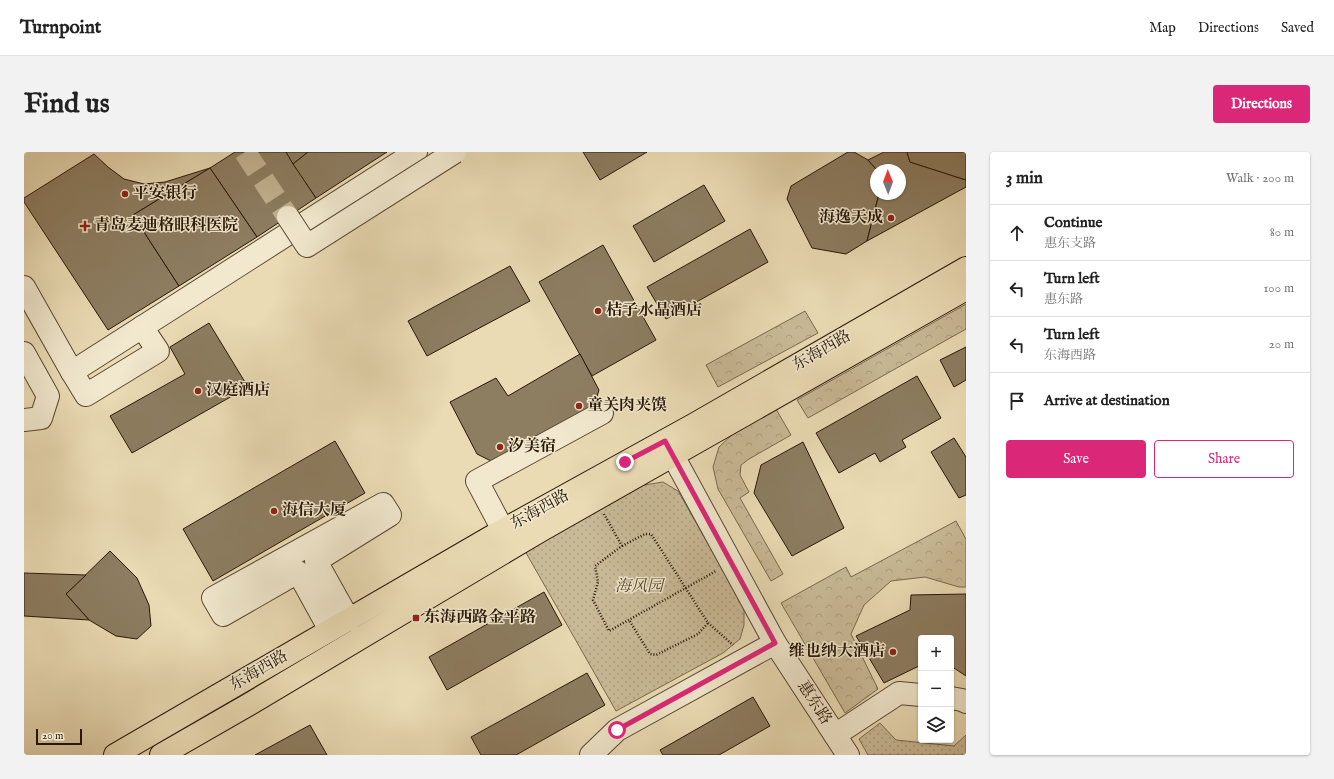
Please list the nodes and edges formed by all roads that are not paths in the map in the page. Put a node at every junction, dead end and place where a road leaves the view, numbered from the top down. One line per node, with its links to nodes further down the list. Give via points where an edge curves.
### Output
1 (416, 152): 7 (street)
2 (455, 152): 3 (street, bridge, via 307,246)
3 (288, 217)
4 (966, 268): 12 (main road, 东海西路)
5 (24, 286): 9 (street)
6 (966, 288): 12 (main road, 东海西路)
7 (142, 327): 9 (street); 9 (street, via 158,350 86,395)
8 (24, 353): 11 (street, via 48,396 41,418)
9 (72, 372)
10 (602, 413): 13 (street, via 477,480)
11 (24, 420)
12 (669, 448): 13 (main road, 东海西路); 16 (street, 惠东路); 22 (main road, 东海西路, via 596,499)
13 (503, 530): 14 (main road, 东海西路)
14 (349, 620): 15 (main road, 东海西路); 15 (street, via 316,561 390,516 383,504 213,598 222,615 298,572)
15 (330, 630): 21 (main road, 东海西路)
16 (775, 643): 20 (street, 惠东路); 23 (street, via 617,730)
17 (918, 695): 20 (street, via 899,692)
18 (954, 699): 19 (street)
19 (966, 702)
20 (835, 735): 24 (street, 惠东路)
21 (115, 755)
22 (161, 755)
23 (591, 755)
24 (848, 755)

